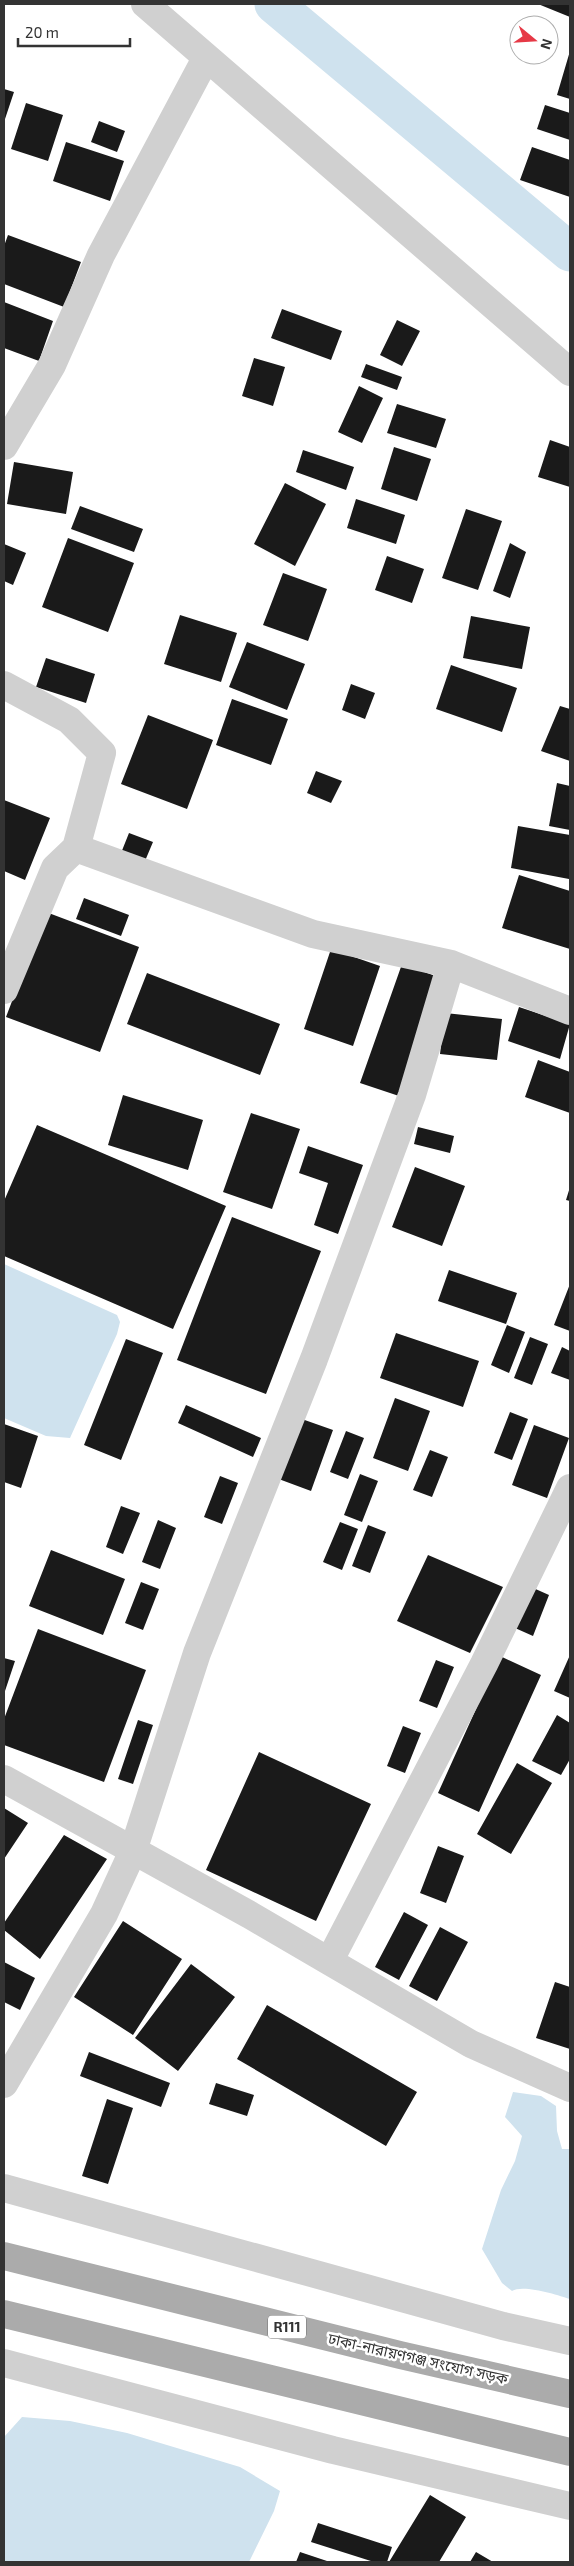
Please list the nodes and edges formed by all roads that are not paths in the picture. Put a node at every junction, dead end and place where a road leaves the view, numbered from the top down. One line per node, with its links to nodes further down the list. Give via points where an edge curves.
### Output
1 (145, 4): 2 (street)
2 (206, 58): 3 (street); 4 (street, via 101,255 52,365)
3 (570, 372)
4 (4, 446)
5 (4, 685): 6 (street, via 69,720 102,753)
6 (76, 848): 7 (street, via 313,934); 8 (street, via 55,868)
7 (451, 964): 9 (street); 12 (street, via 412,1095 314,1359 197,1653)
8 (4, 990)
9 (570, 1011)
10 (570, 1488): 13 (street, via 484,1664)
11 (4, 1779): 12 (street)
12 (133, 1851): 13 (street); 14 (street, via 104,1914)
13 (330, 1960): 15 (street, via 471,2044)
14 (4, 2084)
15 (570, 2088)
16 (4, 2188): 19 (street, via 503,2326)
17 (4, 2256): 21 (main road, ঢাকা-নারায়ণগঞ্জ সংযোগ সড়ক / R111, via 400,2356)
18 (4, 2314): 22 (main road)
19 (570, 2341)
20 (4, 2364): 23 (street, via 323,2448)
21 (570, 2394)
22 (570, 2452)
23 (570, 2506)

